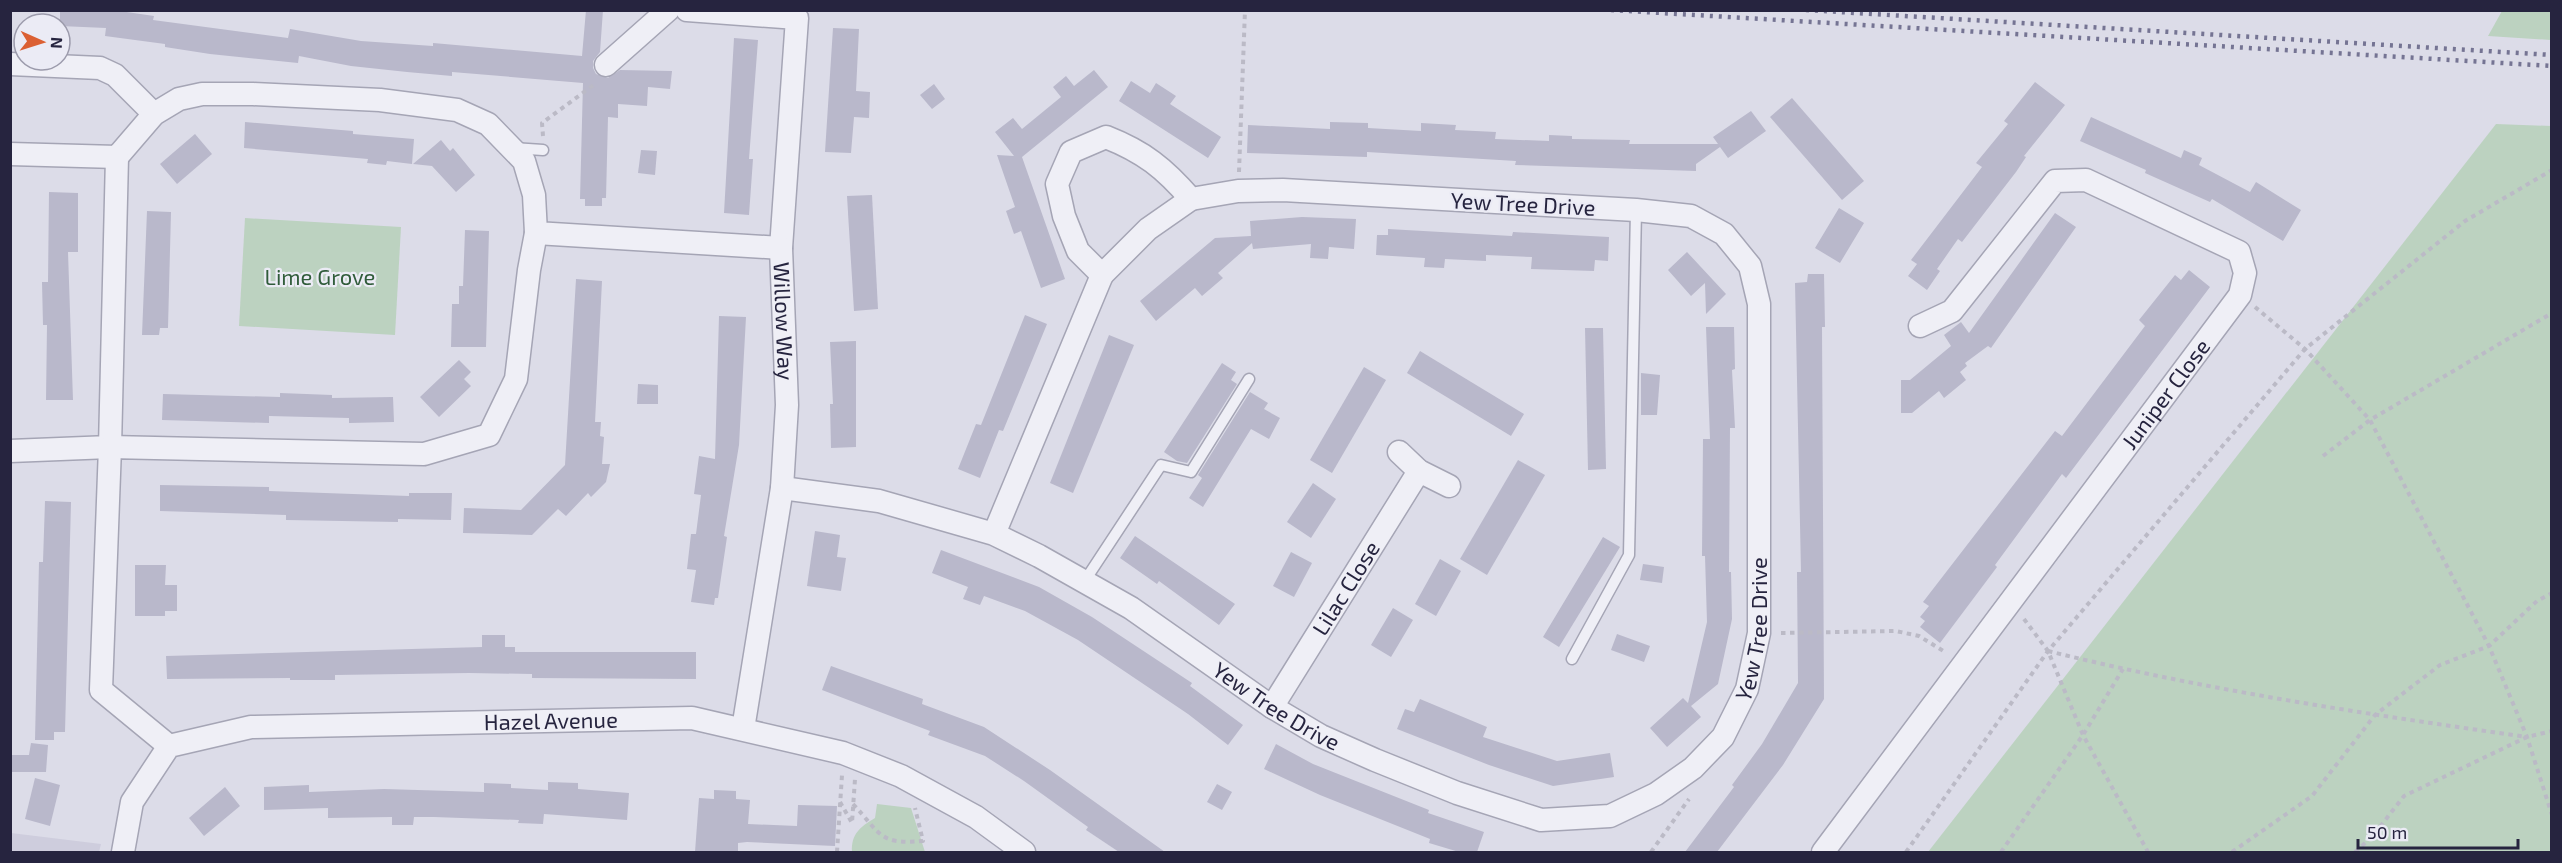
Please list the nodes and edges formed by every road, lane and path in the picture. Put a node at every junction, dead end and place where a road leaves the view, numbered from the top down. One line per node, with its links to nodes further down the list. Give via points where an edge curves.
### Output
1 (668, 10): 5 (street)
2 (687, 10): 16 (street, Willow Way, via 796,18)
3 (1245, 10): 12 (path)
4 (10, 64): 6 (street, via 100,68 115,75)
5 (606, 65): 8 (path, via 599,81 542,123)
6 (154, 114): 7 (street, via 179,99 202,94 380,100 457,110 488,124); 10 (street)
7 (511, 148): 8 (lane); 15 (street, via 524,161 534,195)
8 (543, 150)
9 (10, 154): 10 (street)
10 (117, 157): 24 (street)
11 (2552, 170): 21 (path, via 2465,221)
12 (1238, 191): 13 (street, Yew Tree Drive); 14 (street, Yew Tree Drive, via 1283,190)
13 (1191, 199): 17 (street, Yew Tree Drive, via 1148,229); 17 (street, via 1167,172 1135,149 1106,137 1071,152 1057,184 1064,216 1078,251)
14 (1636, 210): 35 (street, Yew Tree Drive, via 1691,216 1724,234 1750,266 1759,303); 38 (lane, via 1629,555)
15 (536, 233): 16 (street); 24 (street, via 516,379 489,435 424,454)
16 (781, 248): 30 (street, Willow Way, via 787,405)
17 (1102, 275): 31 (street, Yew Tree Drive)
18 (2552, 313): 23 (path)
19 (2265, 316): 21 (path)
20 (1920, 326): 34 (street, Juniper Close, via 1952,311 2055,180 2086,180 2239,252 2245,273 2240,296)
21 (2305, 349): 23 (path); 37 (path)
22 (1250, 379): 32 (lane, via 1191,472 1161,465)
23 (2370, 420): 27 (path); 36 (path)
24 (110, 447): 25 (street); 47 (street, via 101,690)
25 (10, 451)
26 (1399, 452): 28 (street)
27 (2323, 456)
28 (1419, 471): 29 (street); 41 (street, Lilac Close)
29 (1449, 486)
30 (782, 488): 31 (street, Yew Tree Drive, via 879,501); 43 (street, Willow Way)
31 (994, 534): 32 (street, Yew Tree Drive)
32 (1084, 582): 41 (street, Yew Tree Drive, via 1131,608)
33 (2552, 593): 36 (path)
34 (2011, 602): 37 (path); 39 (street, Juniper Close)
35 (1759, 633): 39 (path, via 1896,631 1919,636); 41 (street, Yew Tree Drive, via 1747,689 1723,737 1693,768 1656,794 1610,816 1541,820 1457,793 1321,736)
36 (2488, 646): 42 (path, via 2440,665); 46 (path)
37 (2048, 651): 40 (path); 45 (path); 60 (path)
38 (1572, 659)
39 (1963, 663): 59 (street, Juniper Close)
40 (2122, 669): 42 (path); 45 (path)
41 (1272, 707)
42 (2374, 715): 46 (path); 63 (path, via 2312,796)
43 (743, 729): 47 (street, Hazel Avenue, via 692,718 251,727); 48 (street, Hazel Avenue)
44 (2552, 731): 46 (path)
45 (2083, 735): 61 (path); 62 (path)
46 (2527, 737): 54 (path); 64 (path, via 2404,796)
47 (169, 746): 55 (street, via 132,802)
48 (843, 753): 52 (path); 57 (street, Hazel Avenue, via 901,776 976,817)
49 (855, 778): 53 (path)
50 (1691, 796): 58 (path)
51 (913, 801): 53 (path, via 923,841 902,843 881,837)
52 (840, 802): 53 (path, via 852,823); 56 (path)
53 (854, 804)
54 (2552, 815)
55 (123, 852)
56 (837, 852)
57 (1024, 852)
58 (1651, 852)
59 (1823, 852)
60 (1906, 852)
61 (2001, 852)
62 (2148, 852)
63 (2232, 852)
64 (2355, 852)

